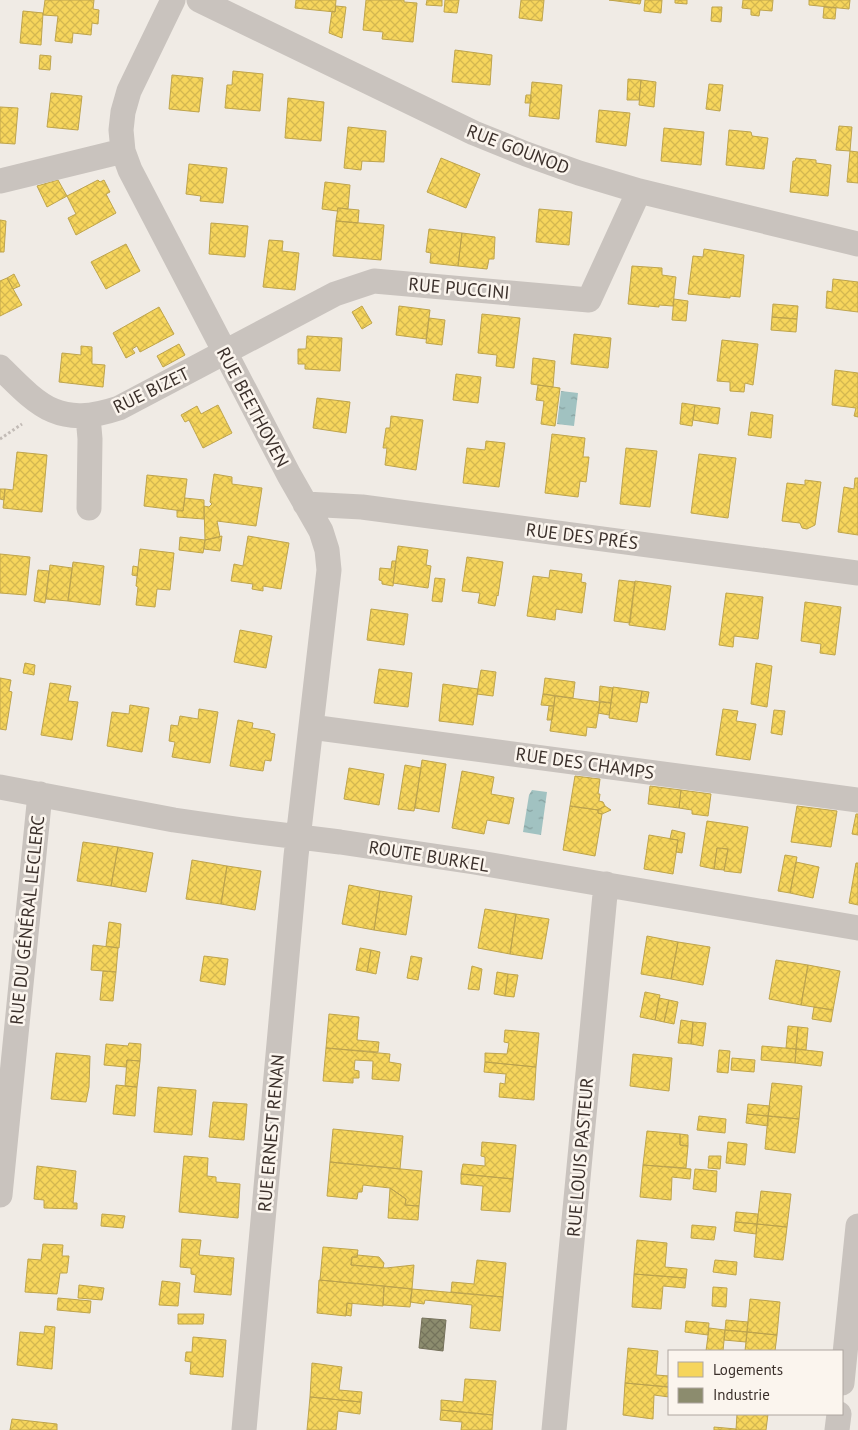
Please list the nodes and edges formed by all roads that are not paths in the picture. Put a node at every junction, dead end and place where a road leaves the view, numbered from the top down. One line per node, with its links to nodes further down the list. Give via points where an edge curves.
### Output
1 (172, 0): 3 (street, RUE BEETHOVEN, via 129,90 120,130)
2 (199, 0): 5 (street, RUE GOUNOD, via 474,133 579,173)
3 (124, 151): 4 (street); 7 (street, RUE BEETHOVEN, via 130,170)
4 (0, 181)
5 (639, 191): 6 (street, RUE GOUNOD); 7 (street, RUE PUCCINI, via 589,300 374,281 335,294)
6 (858, 244)
7 (225, 352): 9 (street, RUE BIZET, via 119,408); 10 (street, RUE BEETHOVEN)
8 (0, 367): 9 (street, RUE BIZET, via 45,408)
9 (88, 416): 11 (street)
10 (305, 504): 12 (street, RUE DES PRÉS, via 362,507); 13 (street, RUE BEETHOVEN, via 321,531 329,570)
11 (89, 508)
12 (858, 572)
13 (311, 727): 16 (street, RUE DES CHAMPS); 17 (street, RUE BEETHOVEN)
14 (0, 787): 15 (street, ROUTE BURKEL)
15 (40, 794): 17 (street, ROUTE BURKEL, via 174,820); 20 (street, RUE DU GÉNÉRAL LECLERC)
16 (858, 800)
17 (298, 836): 18 (street, ROUTE BURKEL); 24 (street, RUE ERNEST RENAN)
18 (606, 884): 19 (street, ROUTE BURKEL); 25 (street, RUE LOUIS PASTEUR)
19 (858, 928)
20 (0, 1195)
21 (858, 1226): 22 (street)
22 (843, 1373)
23 (839, 1415): 26 (street)
24 (244, 1430)
25 (554, 1430)
26 (837, 1430)

